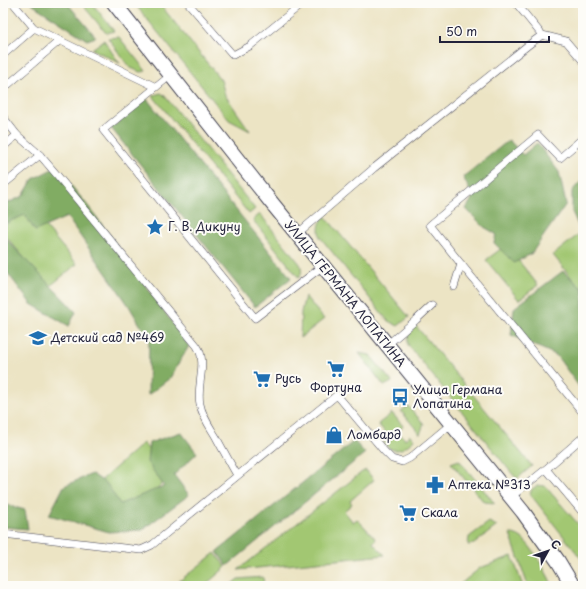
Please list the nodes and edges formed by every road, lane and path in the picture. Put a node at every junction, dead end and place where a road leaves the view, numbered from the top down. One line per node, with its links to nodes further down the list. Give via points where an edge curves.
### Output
1 (13, 3): 6 (lane)
2 (114, 3): 11 (street, УЛИЦА ГЕРМАНА ЛОПАТИНА)
3 (188, 3): 4 (lane, via 233,55 250,46)
4 (303, 3)
5 (516, 3): 7 (lane)
6 (34, 28): 8 (lane); 9 (lane)
7 (542, 35): 10 (lane, via 566,41); 20 (lane, via 374,168)
8 (59, 41): 12 (lane); 13 (lane)
9 (3, 55)
10 (583, 61)
11 (171, 75): 12 (lane); 20 (street, УЛИЦА ГЕРМАНА ЛОПАТИНА)
12 (156, 87): 22 (lane, via 103,130 255,318)
13 (3, 89)
14 (3, 118): 15 (lane)
15 (17, 135): 17 (lane); 18 (lane)
16 (583, 138): 21 (lane, via 560,158 538,135 430,225)
17 (3, 147)
18 (40, 156): 19 (lane); 30 (lane, via 200,351 200,405 204,417)
19 (3, 185)
20 (297, 234): 22 (street, УЛИЦА ГЕРМАНА ЛОПАТИНА)
21 (461, 264): 23 (lane); 26 (lane)
22 (323, 266): 25 (street, УЛИЦА ГЕРМАНА ЛОПАТИНА)
23 (454, 287)
24 (432, 305): 25 (lane)
25 (387, 345): 27 (street, УЛИЦА ГЕРМАНА ЛОПАТИНА)
26 (583, 413)
27 (451, 424): 30 (lane, via 402,462 392,459 384,451 337,395); 31 (street, УЛИЦА ГЕРМАНА ЛОПАТИНА)
28 (583, 437): 29 (lane)
29 (546, 469): 31 (lane); 32 (lane)
30 (237, 475): 33 (lane, via 152,545 141,550)
31 (511, 497): 34 (street, УЛИЦА ГЕРМАНА ЛОПАТИНА)
32 (583, 513)
33 (3, 534)
34 (573, 586)

